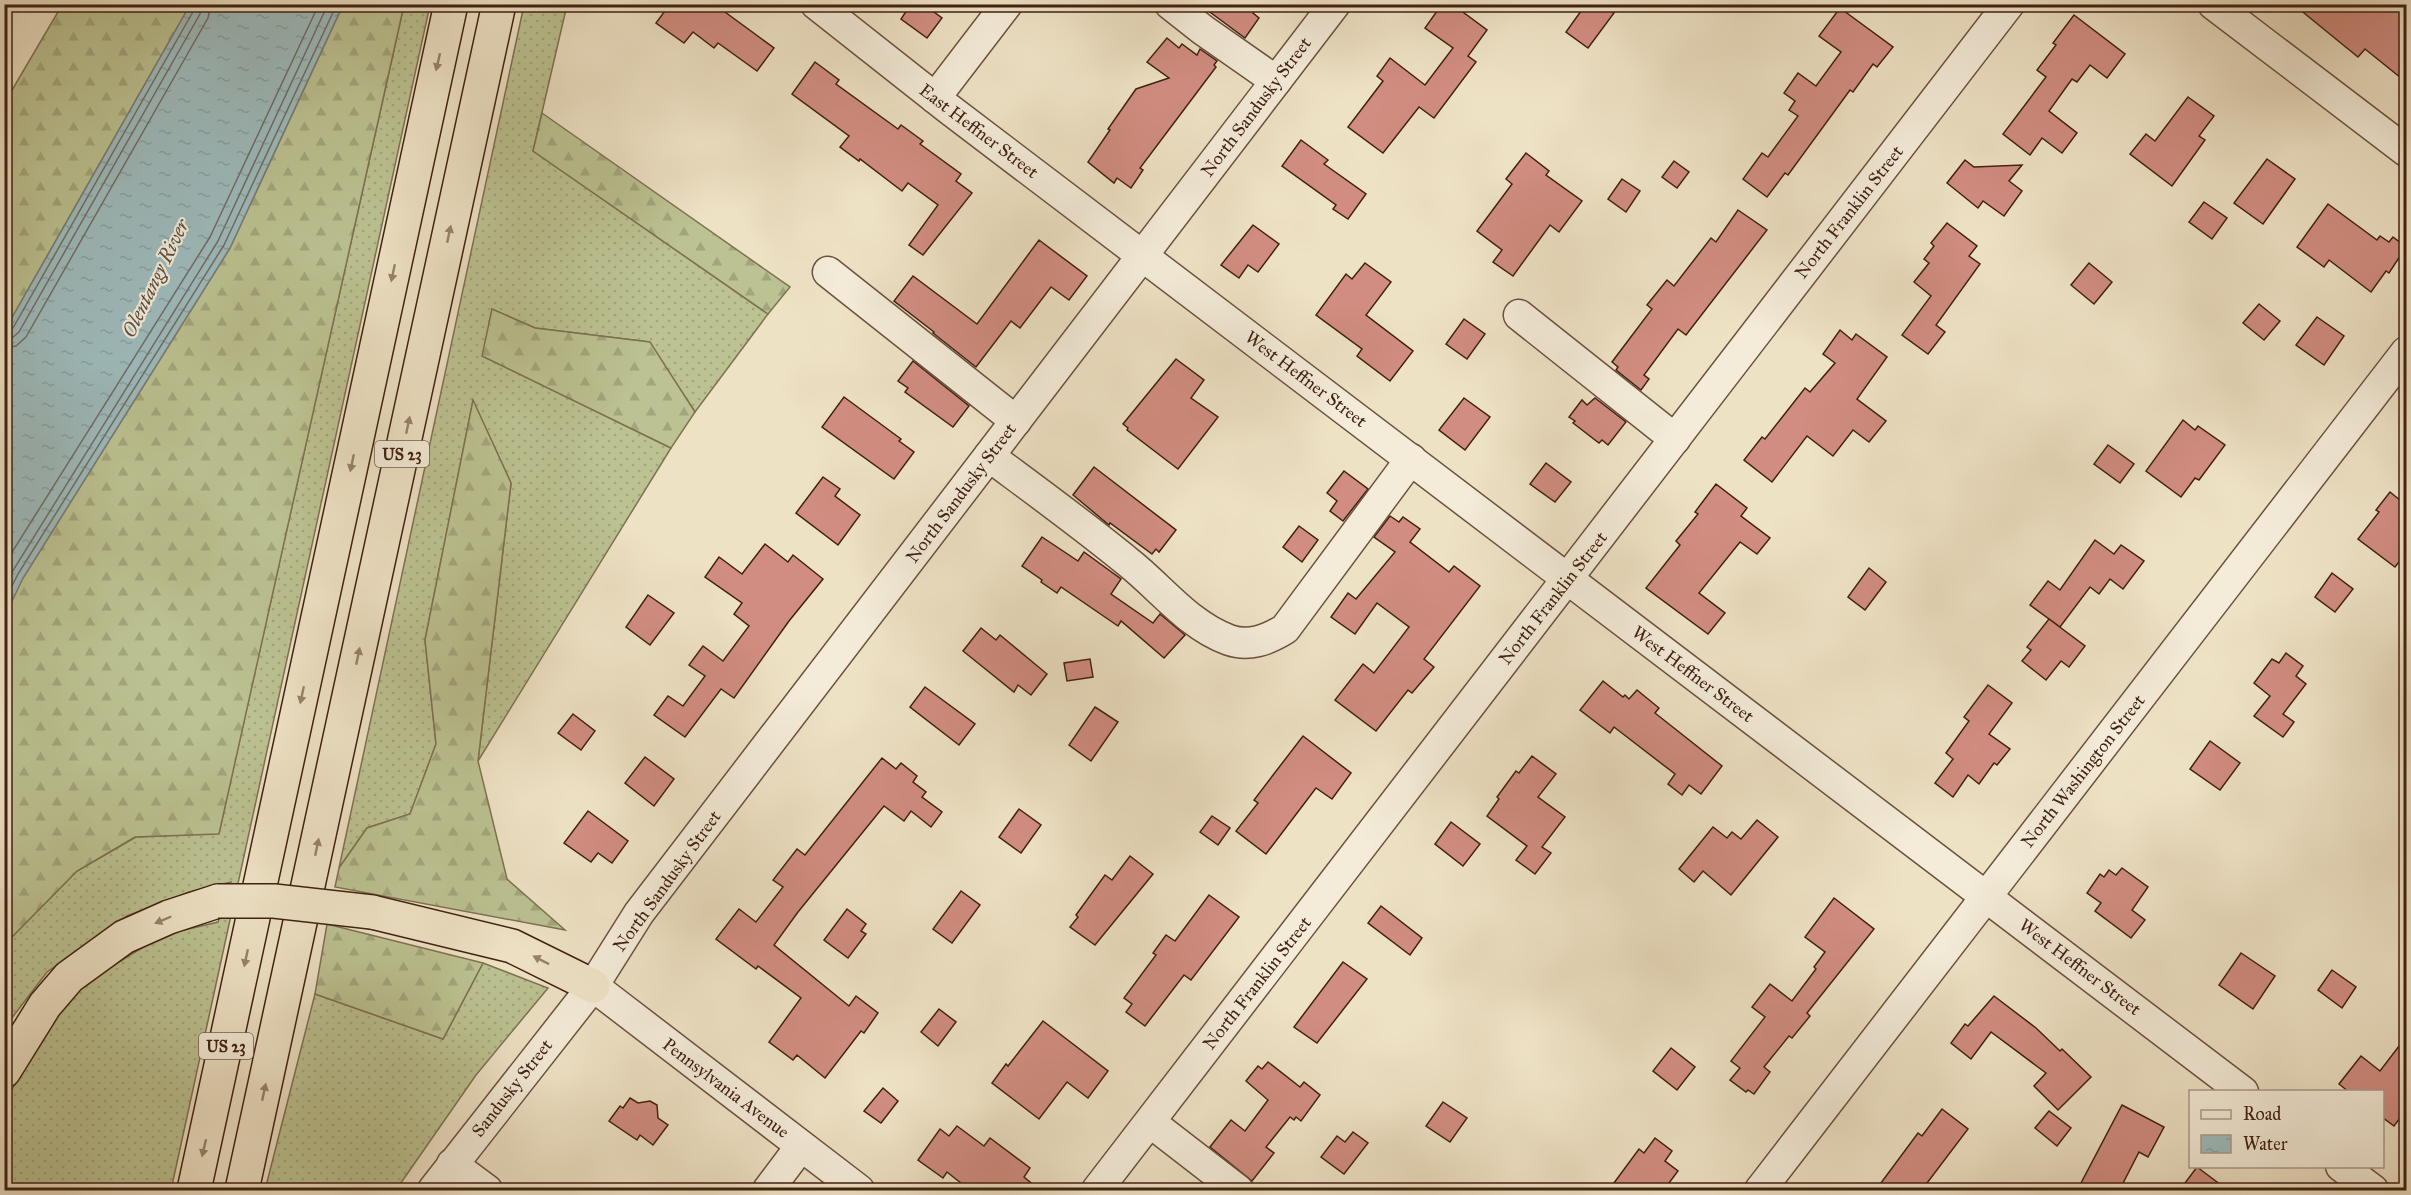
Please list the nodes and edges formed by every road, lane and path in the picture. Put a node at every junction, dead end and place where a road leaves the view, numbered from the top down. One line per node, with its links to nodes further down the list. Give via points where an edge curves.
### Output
1 (451, 4): 29 (highway, US 23, one-way to 29)
2 (499, 4): 30 (highway, US 23, one-way to 2)
3 (816, 4): 10 (street, East Heffner Street)
4 (1007, 4): 10 (street)
5 (1170, 4): 9 (street)
6 (1335, 4): 9 (street, North Sandusky Street)
7 (2009, 4): 17 (street, North Franklin Street)
8 (2213, 4): 11 (street)
9 (1276, 81): 12 (street, North Sandusky Street)
10 (935, 98): 12 (street, East Heffner Street)
11 (2406, 152)
12 (1143, 255): 16 (street, North Sandusky Street); 19 (street, West Heffner Street)
13 (828, 272): 16 (street)
14 (1519, 315): 17 (street)
15 (2406, 352): 21 (street, North Washington Street)
16 (1016, 421): 18 (street, North Sandusky Street)
17 (1675, 439): 20 (street, North Franklin Street)
18 (989, 456): 19 (street, via 1129,562 1202,628 1243,643 1266,640 1285,629); 22 (street, North Sandusky Street, via 639,913)
19 (1411, 459): 20 (street, West Heffner Street)
20 (1568, 579): 21 (street, West Heffner Street); 25 (street, North Franklin Street)
21 (1987, 896): 24 (street, West Heffner Street); 37 (street, North Washington Street)
22 (593, 986): 23 (highway, one-way to 23, bridge, via 512,946 372,912 274,901 218,901 124,937 69,977 45,1005); 26 (street, Pennsylvania Avenue); 27 (street, Sandusky Street)
23 (4, 1071)
24 (2240, 1090)
25 (1150, 1122): 35 (street, North Franklin Street); 36 (street)
26 (801, 1146): 33 (street); 34 (street, Pennsylvania Avenue)
27 (452, 1164): 31 (street, Sandusky Street); 32 (street)
28 (2342, 1168): 38 (street)
29 (194, 1191)
30 (242, 1191)
31 (433, 1191)
32 (487, 1191)
33 (768, 1191)
34 (859, 1191)
35 (1097, 1191)
36 (1238, 1191)
37 (1760, 1191)
38 (2373, 1191)

